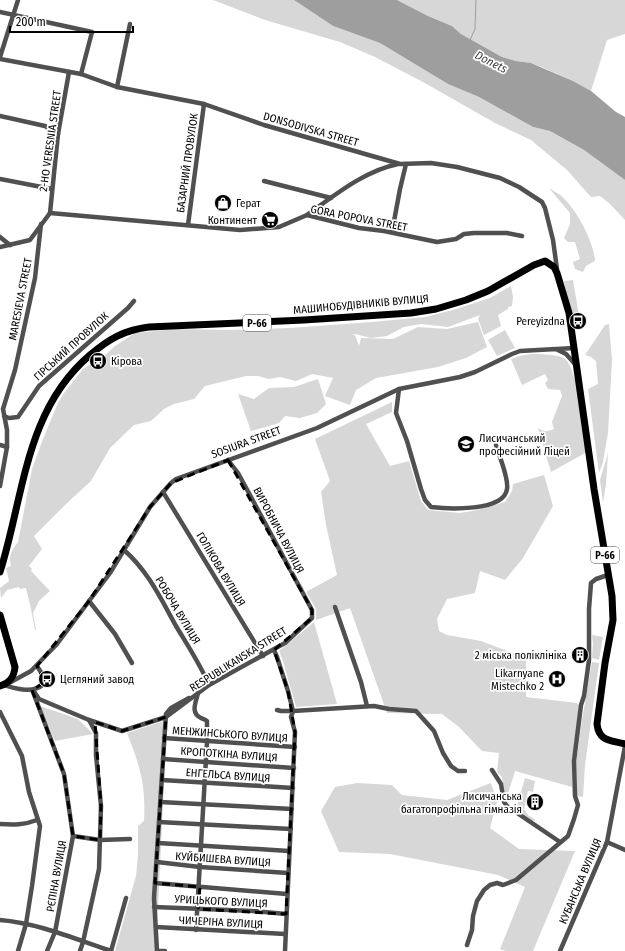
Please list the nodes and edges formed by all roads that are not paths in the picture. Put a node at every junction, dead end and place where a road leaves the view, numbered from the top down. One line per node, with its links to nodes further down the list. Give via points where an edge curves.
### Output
1 (18, 0): 3 (street)
2 (0, 12): 3 (street)
3 (14, 15): 5 (street); 7 (street, via 92,32)
4 (130, 24): 8 (street)
5 (0, 58): 6 (street, DONSODIVSKA STREET)
6 (69, 72): 7 (street, DONSODIVSKA STREET); 11 (street, 2-HO VERESNIA STREET)
7 (80, 74): 8 (street, DONSODIVSKA STREET)
8 (117, 87): 9 (street, DONSODIVSKA STREET)
9 (204, 104): 12 (street, DONSODIVSKA STREET, via 264,125); 21 (street, БАЗАРНИЙ ПРОВУЛОК)
10 (0, 116): 11 (street, via 45,126)
11 (58, 134): 16 (street, 2-HO VERESNIA STREET)
12 (400, 164): 13 (street, DONSODIVSKA STREET); 17 (street, via 370,174)
13 (406, 164): 22 (street); 27 (street, DONSODIVSKA STREET, via 431,163 482,173 506,181 535,196 546,208)
14 (0, 179): 16 (street)
15 (264, 181): 17 (street)
16 (52, 189): 18 (street, 2-HO VERESNIA STREET)
17 (331, 198): 19 (street)
18 (50, 213): 20 (street); 21 (street, GORA POPOVA STREET)
19 (307, 215): 21 (street, GORA POPOVA STREET, via 279,227 240,230); 22 (street, GORA POPOVA STREET, via 359,228)
20 (41, 224): 25 (street, via 30,240); 33 (street, MARESIEVA STREET, via 35,278 15,370 3,409)
21 (188, 225)
22 (392, 232): 23 (street, GORA POPOVA STREET, via 437,242 474,233 507,233)
23 (522, 236)
24 (0, 237): 25 (street)
25 (10, 245): 26 (street)
26 (0, 247)
27 (558, 273): 29 (main road, Р-66, via 569,313); 41 (main road, МАШИНОБУДІВНИКІВ ВУЛИЦЯ / Р-66, via 550,263 540,262 488,291 466,300 411,313 149,327 122,333 84,360 53,399 30,450)
28 (134, 301): 33 (street, ГІРСЬКИЙ ПРОВУЛОК, via 39,386 18,416)
29 (574, 348): 30 (street, SOSIURA STREET); 31 (main road, Р-66)
30 (556, 349): 31 (street, via 566,354); 32 (street, SOSIURA STREET, via 520,351 460,377)
31 (577, 367): 42 (main road, Р-66)
32 (399, 389): 34 (street, via 396,414 407,441 421,490 431,507 466,508 502,498 507,491 507,484); 37 (street, SOSIURA STREET, via 317,428)
33 (4, 416): 36 (street, MARESIEVA STREET)
34 (496, 445)
35 (0, 446): 36 (street)
36 (7, 447): 38 (street, MARESIEVA STREET)
37 (228, 460): 39 (street, SOSIURA STREET, via 176,479); 45 (street, ВИРОБНИЧА ВУЛИЦЯ, via 238,473)
38 (0, 486)
39 (163, 492): 40 (street, SOSIURA STREET, via 150,507); 48 (street, ГОЛІКОВА ВУЛИЦЯ)
40 (124, 550): 43 (street, SOSIURA STREET); 52 (street, РОБОЧА ВУЛИЦЯ, via 136,561 156,588 196,657)
41 (0, 572)
42 (608, 575): 63 (main road, Р-66, via 613,620 597,724 600,735 605,739); 84 (street, via 591,583 588,608 589,660 574,760 575,796 578,805 568,836)
43 (89, 602): 49 (street, via 115,634); 50 (street, SOSIURA STREET)
44 (335, 607): 55 (street)
45 (312, 610): 47 (street, RESPUBLIKANSKA STREET, via 312,618)
46 (0, 614): 51 (main road, via 15,667 10,680)
47 (274, 650): 48 (street, RESPUBLIKANSKA STREET); 57 (street)
48 (263, 656): 52 (street, RESPUBLIKANSKA STREET)
49 (132, 663)
50 (37, 666): 51 (street, SOSIURA STREET, via 23,676); 53 (street, via 44,676 44,684)
51 (2, 685): 53 (street)
52 (209, 685): 54 (street, RESPUBLIKANSKA STREET)
53 (32, 690): 60 (street, RESPUBLIKANSKA STREET, via 39,699); 81 (street, РЄПІНА ВУЛИЦЯ, via 64,774)
54 (198, 693): 59 (street, RESPUBLIKANSKA STREET); 62 (street, via 194,708 200,718 207,721)
55 (367, 706): 57 (street); 69 (street, via 416,711 434,731 451,766 458,771)
56 (277, 710): 57 (street)
57 (293, 711): 64 (street, via 291,717 296,732)
58 (0, 712): 76 (street, via 22,756)
59 (166, 717): 60 (street, RESPUBLIKANSKA STREET, via 122,731); 61 (street)
60 (89, 720): 83 (street, via 96,733 102,806)
61 (164, 738): 62 (street, МЕНЖИНСЬКОГО ВУЛИЦЯ); 65 (street)
62 (207, 742): 64 (street, МЕНЖИНСЬКОГО ВУЛИЦЯ); 66 (street)
63 (625, 745): 85 (street, КУБАНСЬКА ВУЛИЦЯ)
64 (295, 748): 67 (street)
65 (163, 758): 66 (street, КРОПОТКІНА ВУЛИЦЯ); 70 (street)
66 (206, 761): 67 (street, КРОПОТКІНА ВУЛИЦЯ); 71 (street)
67 (294, 768): 72 (street)
68 (492, 770): 84 (street, via 501,784 507,806)
69 (465, 771)
70 (162, 780): 71 (street, ЕНГЕЛЬСА ВУЛИЦЯ); 73 (street)
71 (205, 783): 72 (street, ЕНГЕЛЬСА ВУЛИЦЯ); 74 (street)
72 (293, 788): 75 (street)
73 (160, 802): 74 (street); 77 (street)
74 (204, 804): 75 (street); 79 (street)
75 (292, 809): 80 (street)
76 (37, 820): 78 (street, via 18,825); 101 (street, via 40,826)
77 (159, 822): 79 (street); 86 (street)
78 (0, 824)
79 (203, 825): 80 (street); 87 (street)
80 (291, 830): 89 (street)
81 (73, 836): 83 (street); 104 (street, РЄПІНА ВУЛИЦЯ)
82 (130, 839): 83 (street)
83 (100, 840): 106 (street, via 99,869)
84 (560, 842): 107 (street, via 516,880 503,885 490,885 484,890 477,901 472,930)
85 (607, 842): 88 (street); 115 (street, КУБАНСЬКА ВУЛИЦЯ)
86 (158, 843): 87 (street); 90 (street)
87 (201, 846): 89 (street); 91 (street)
88 (625, 850)
89 (289, 851): 92 (street)
90 (157, 862): 91 (street, КУЙБИШЕВА ВУЛИЦЯ); 93 (street)
91 (200, 867): 92 (street, КУЙБИШЕВА ВУЛИЦЯ); 94 (street)
92 (288, 873): 95 (street)
93 (155, 884): 94 (street); 97 (street)
94 (200, 888): 95 (street); 98 (street)
95 (287, 894): 99 (street)
96 (126, 898): 111 (street)
97 (154, 907): 98 (street, УРИЦЬКОГО ВУЛИЦЯ); 102 (street)
98 (198, 908): 99 (street, УРИЦЬКОГО ВУЛИЦЯ); 103 (street)
99 (286, 914): 105 (street)
100 (0, 920): 101 (street)
101 (26, 924): 104 (street); 108 (street)
102 (156, 927): 103 (street, ЧИЧЕРІНА ВУЛИЦЯ); 112 (street)
103 (196, 930): 105 (street, ЧИЧЕРІНА ВУЛИЦЯ)
104 (55, 932): 106 (street); 109 (street, РЄПІНА ВУЛИЦЯ)
105 (286, 934): 114 (street)
106 (84, 942): 110 (street); 111 (street)
107 (466, 945)
108 (18, 951)
109 (47, 951)
110 (80, 951)
111 (111, 951)
112 (157, 951): 113 (street)
113 (165, 951)
114 (285, 951)
115 (560, 951)

